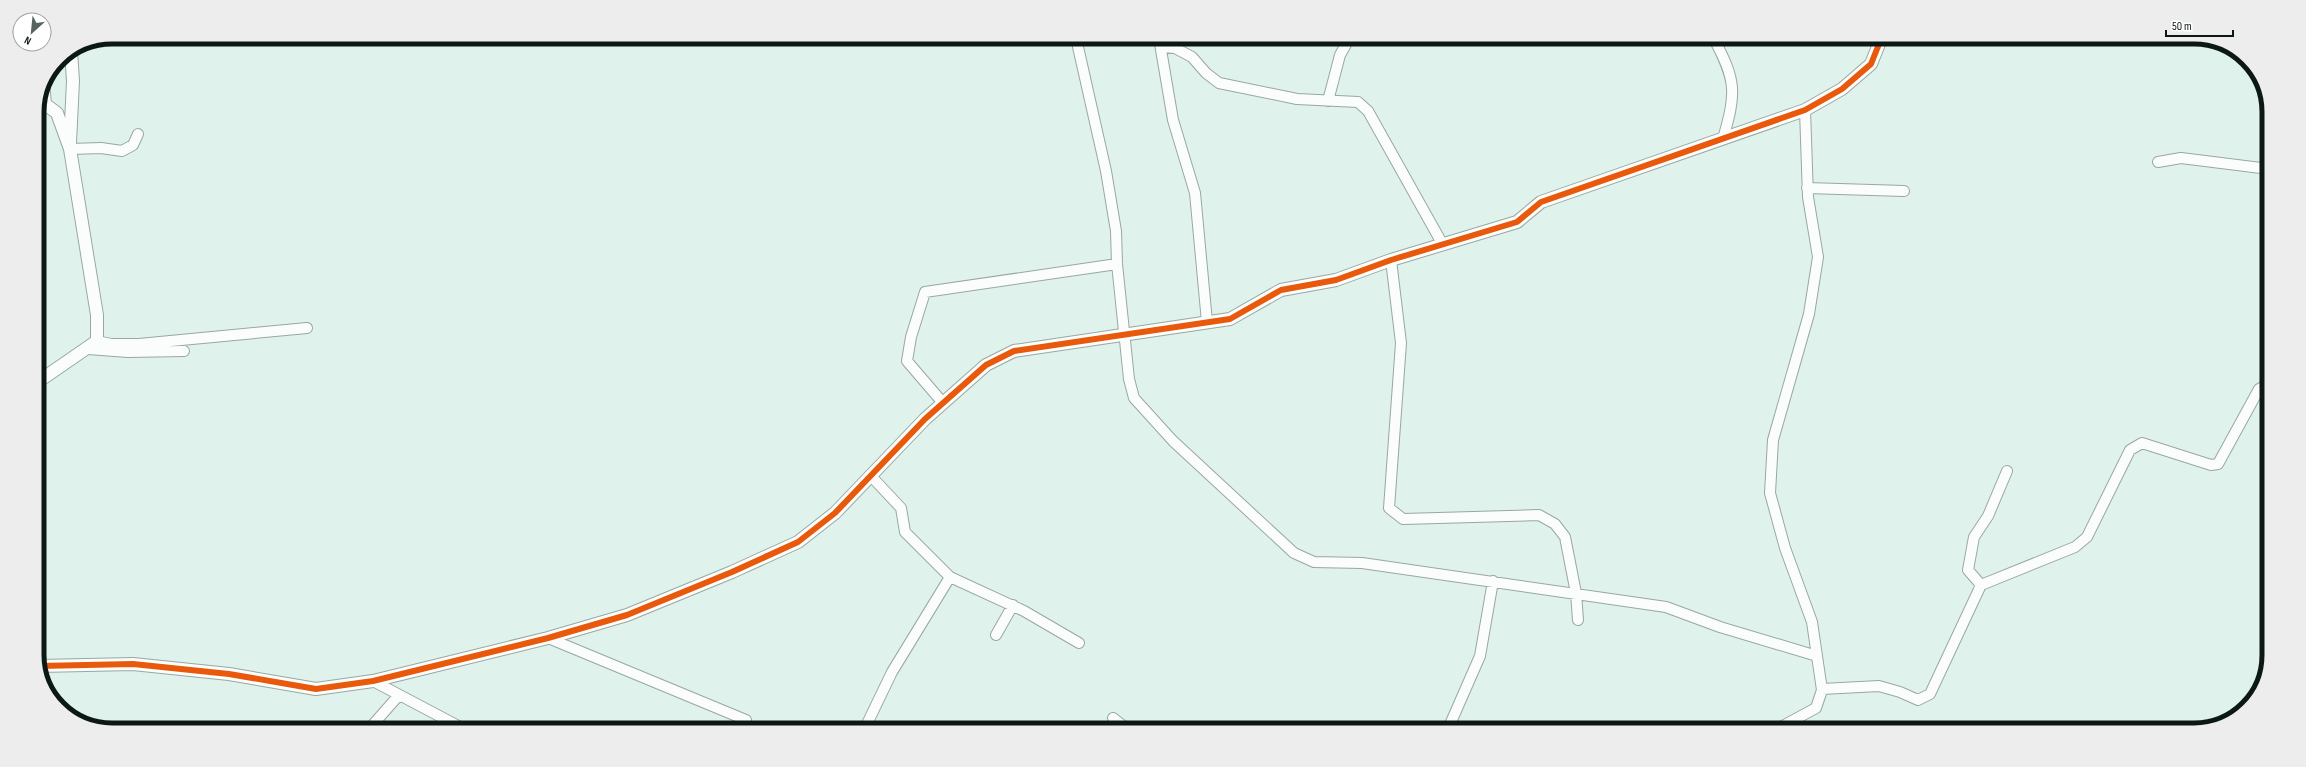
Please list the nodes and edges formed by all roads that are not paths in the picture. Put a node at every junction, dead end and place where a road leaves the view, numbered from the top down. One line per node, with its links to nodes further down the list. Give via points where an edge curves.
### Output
1 (1077, 44): 20 (street, via 1106,171 1116,231)
2 (1160, 44): 21 (street, via 1173,120 1195,193)
3 (1165, 44): 8 (street, via 1192,57 1206,74 1219,83 1297,99)
4 (1346, 44): 8 (street, via 1340,55)
5 (1717, 44): 12 (street, via 1727,62 1733,103)
6 (1879, 44): 10 (street, via 1871,64 1842,89)
7 (71, 57): 13 (street)
8 (1328, 101): 18 (street, via 1358,102 1368,111)
9 (44, 106): 13 (street, via 57,113)
10 (1805, 110): 12 (street); 16 (street)
11 (138, 134): 13 (street, via 133,145 122,151 101,148)
12 (1723, 139): 18 (street, via 1541,202 1517,222)
13 (70, 149): 24 (street, via 97,315)
14 (2158, 162): 15 (street, via 2181,158)
15 (2262, 168)
16 (1807, 188): 17 (street); 40 (street, via 1818,257 1809,314 1773,440 1770,493 1785,548 1812,622)
17 (1904, 191)
18 (1442, 245): 19 (street)
19 (1391, 260): 21 (street, via 1336,280 1282,290 1230,319); 34 (street, via 1401,343 1389,508 1403,519 1539,515 1555,524 1565,537)
20 (1117, 264): 23 (street); 28 (street, via 925,292 911,337 907,361)
21 (1208, 322): 23 (street)
22 (307, 328): 24 (street, via 139,344)
23 (1125, 334): 28 (street, via 1014,351 986,365); 32 (street, via 1129,379 1134,398 1173,441 1294,553 1314,562 1362,563)
24 (93, 345): 25 (street, via 128,352); 26 (street)
25 (184, 351)
26 (44, 379)
27 (2262, 387): 33 (street, via 2218,464 2211,465 2142,443 2130,450 2088,537 2075,547)
28 (943, 403): 30 (street)
29 (2007, 472): 33 (street, via 1988,516 1974,537 1968,570)
30 (870, 475): 31 (street, via 901,508 905,532); 38 (street, via 835,513 798,542 627,615)
31 (950, 576): 35 (street); 49 (street, via 892,672)
32 (1493, 581): 34 (street); 51 (street, via 1480,656)
33 (1981, 585): 43 (street, via 1930,694 1918,700 1879,686)
34 (1576, 594): 36 (street); 40 (street, via 1666,607 1720,627)
35 (1013, 605): 37 (street); 39 (street)
36 (1578, 620)
37 (996, 635)
38 (548, 638): 42 (street); 46 (street)
39 (1078, 643)
40 (1817, 656): 43 (street)
41 (45, 666): 42 (street, via 133,664 229,674 316,689)
42 (373, 681): 44 (street)
43 (1822, 689): 52 (street, via 1816,708)
44 (400, 695): 47 (street); 48 (street)
45 (1113, 718): 50 (street)
46 (746, 720)
47 (375, 723)
48 (453, 723)
49 (866, 723)
50 (1119, 723)
51 (1451, 723)
52 (1789, 723)

